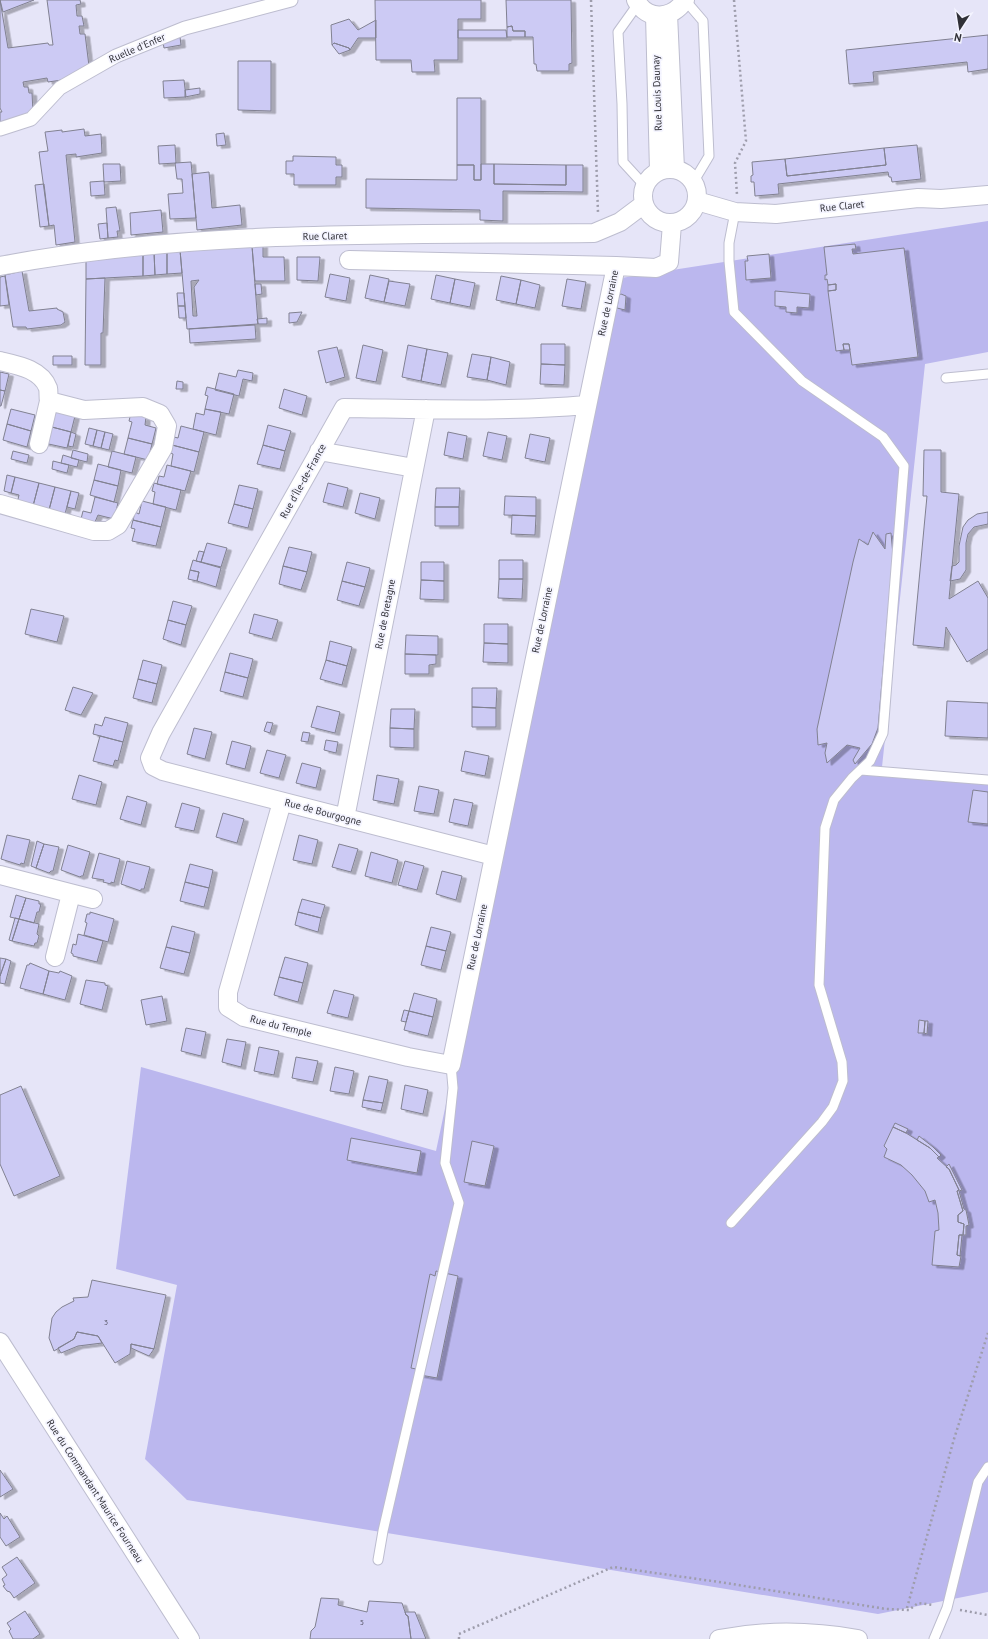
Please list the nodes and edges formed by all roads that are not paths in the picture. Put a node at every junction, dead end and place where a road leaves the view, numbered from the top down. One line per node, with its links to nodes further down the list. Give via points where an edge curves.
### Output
1 (291, 0): 5 (street, Ruelle d'Enfer, via 185,28 116,56 60,88 32,119)
2 (685, 0): 4 (street, via 681,6); 7 (lane, via 703,21 704,37 709,156)
3 (637, 2): 4 (street, via 648,13); 8 (lane, via 618,32 623,162)
4 (662, 15): 6 (street, Rue Louis Daunay)
5 (0, 128)
6 (667, 170): 7 (street, via 685,174); 8 (street, via 651,177)
7 (694, 181): 10 (street)
8 (645, 186): 11 (street)
9 (988, 194): 12 (street, Rue Claret, via 941,199 918,198 776,214)
10 (698, 201): 12 (street, Rue Claret); 13 (street, via 693,212 684,220)
11 (644, 204): 13 (street, via 655,219); 15 (street, Rue Claret, via 620,222 594,233 319,236 235,240 134,247)
12 (743, 212): 28 (lane, via 729,243 728,261 734,312 802,381 883,437 904,466 883,733 870,760)
13 (672, 224): 16 (street, Rue de Lorraine, via 669,262 656,268)
14 (349, 260): 16 (street)
15 (0, 266)
16 (616, 266): 21 (street, Rue de Lorraine)
17 (0, 361): 20 (street, via 21,365 39,376 48,388)
18 (988, 374): 19 (lane)
19 (946, 378)
20 (49, 401): 23 (street); 26 (street, via 84,410 143,407 160,414 167,426 163,448 118,525 108,531 94,531)
21 (586, 405): 22 (street, Rue d'Île-de-France, via 554,408); 32 (street, Rue de Lorraine)
22 (426, 409): 24 (street, Rue d'Île-de-France, via 344,408); 25 (street, Rue de Bretagne)
23 (39, 444)
24 (320, 451): 25 (street); 27 (street, Rue d'Île-de-France, via 161,733 150,758)
25 (414, 468): 31 (street, Rue de Bretagne)
26 (0, 504)
27 (153, 766): 30 (street, Rue de Bourgogne, via 163,771)
28 (861, 770): 29 (lane); 38 (lane, via 834,800 825,828 819,985 842,1062 843,1081 833,1108 822,1122)
29 (988, 780)
30 (282, 802): 31 (street, Rue de Bourgogne); 37 (street, Rue du Temple, via 228,992 228,1007 244,1017)
31 (345, 818): 32 (street, Rue de Bourgogne)
32 (494, 856): 37 (street, Rue de Lorraine)
33 (0, 875): 34 (street)
34 (72, 894): 35 (street); 36 (street)
35 (93, 899)
36 (55, 957)
37 (451, 1066): 41 (lane, via 453,1088 445,1164 459,1203)
38 (730, 1223)
39 (0, 1342): 42 (street, Rue du Commandant Maurice Fourneau)
40 (988, 1467): 45 (lane, via 978,1482 947,1608)
41 (378, 1560)
42 (190, 1639)
43 (720, 1639): 44 (street, via 780,1633)
44 (858, 1639)
45 (934, 1639)

